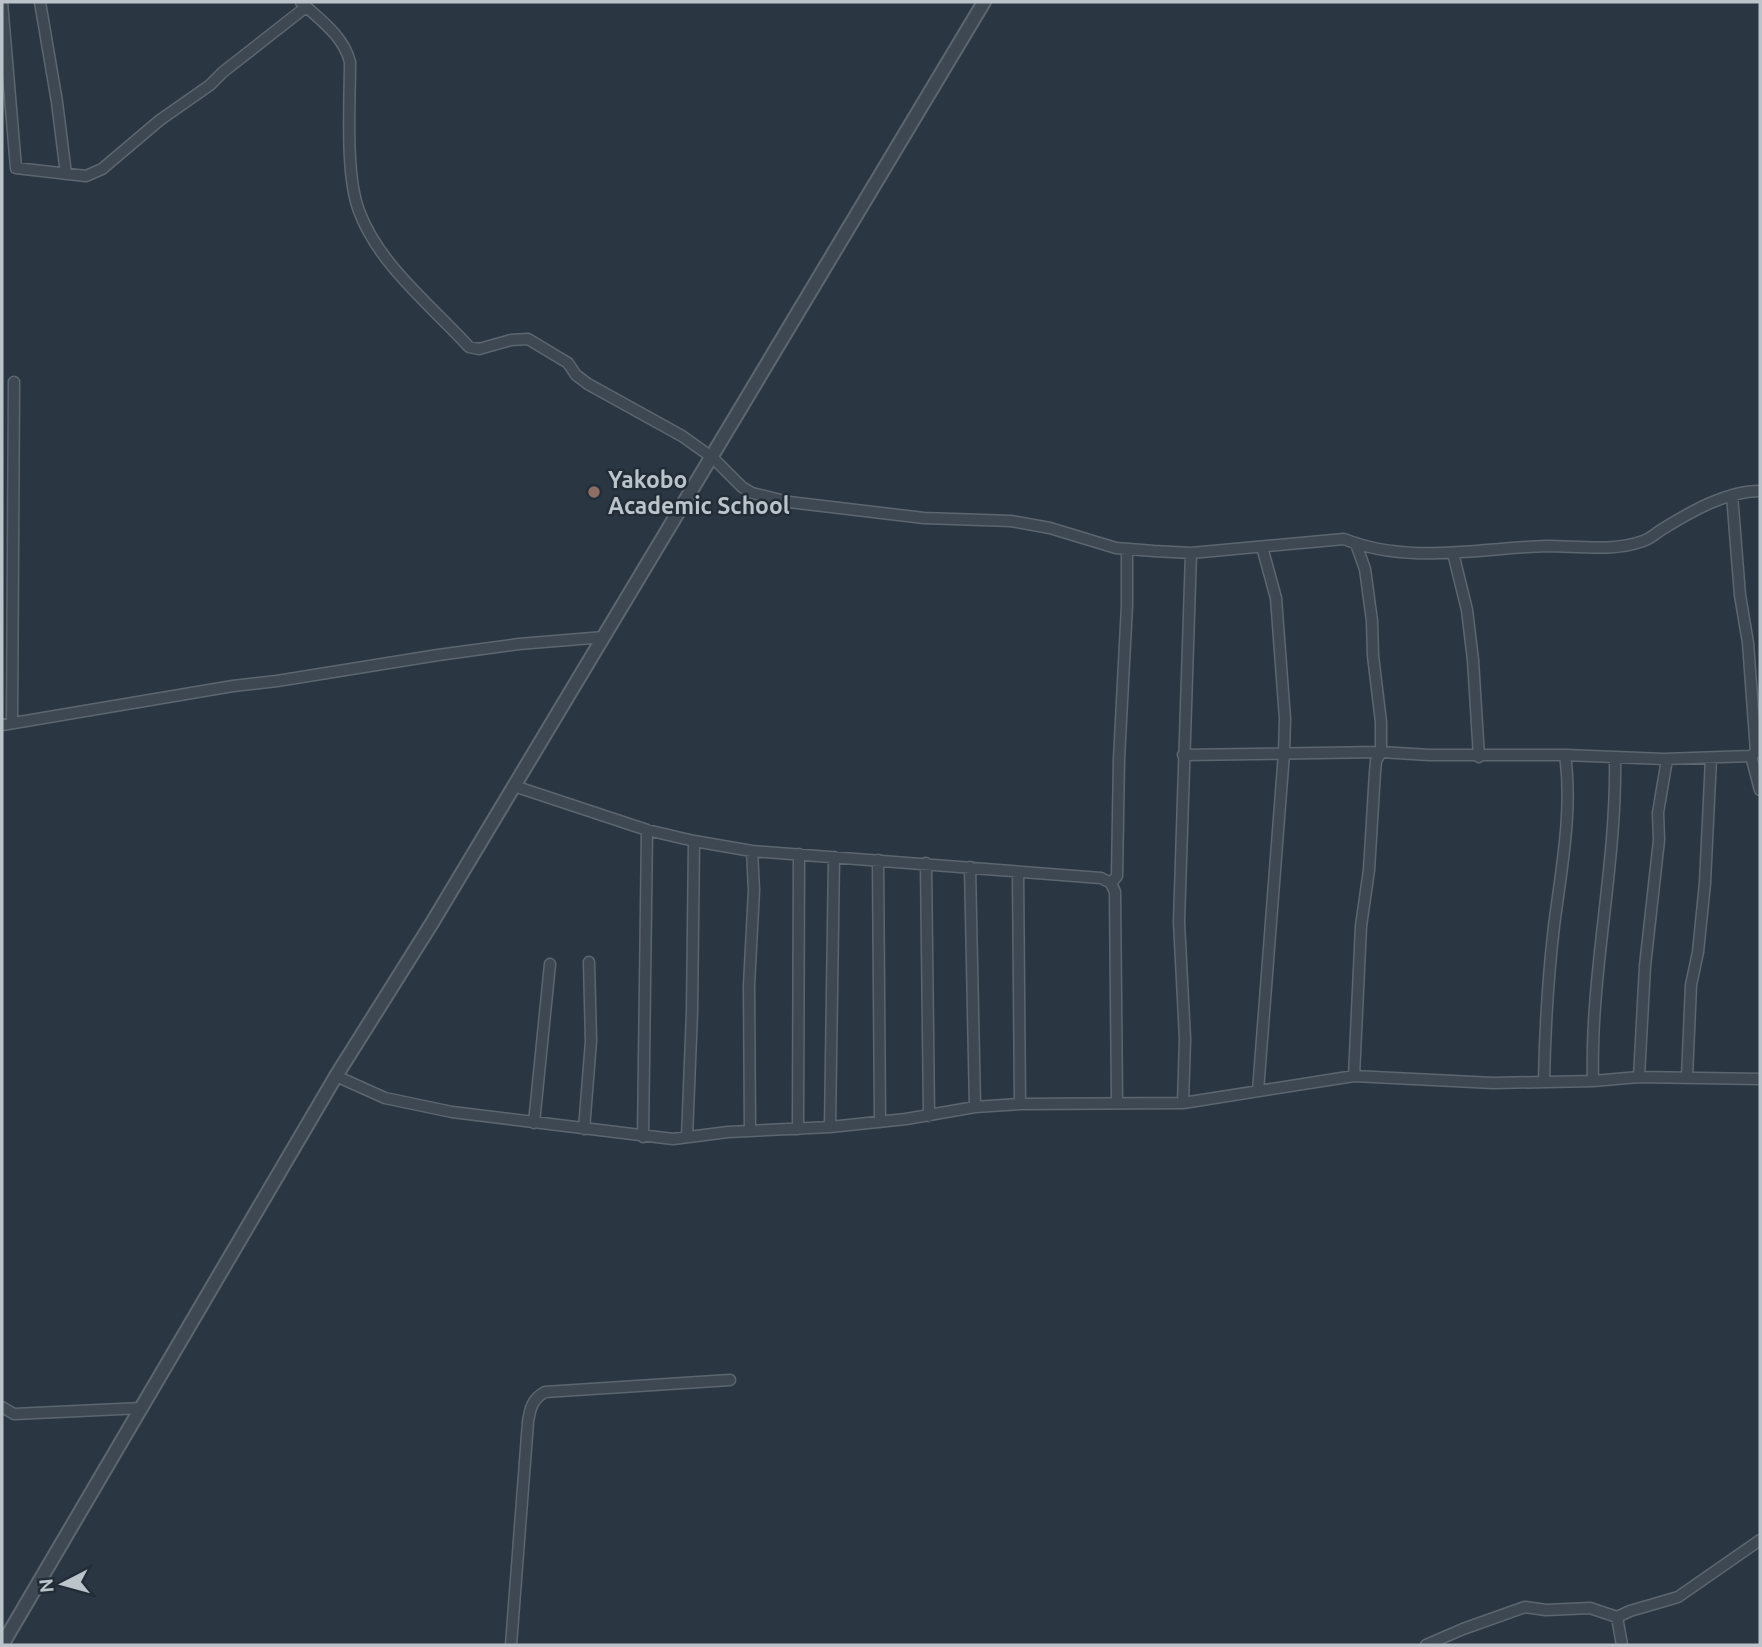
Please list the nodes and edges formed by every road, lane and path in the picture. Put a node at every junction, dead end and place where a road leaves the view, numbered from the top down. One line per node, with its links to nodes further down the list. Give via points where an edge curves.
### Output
1 (2, 2): 5 (street, via 16,168)
2 (40, 2): 5 (street)
3 (984, 2): 7 (street)
4 (303, 5): 5 (street, via 211,85 102,169 86,176); 7 (street, via 329,27 348,54 356,201 390,265 469,347 528,339 568,363 588,384)
5 (66, 174)
6 (14, 382): 16 (street)
7 (713, 458): 12 (street, via 742,487 766,497 869,513 1031,524); 15 (street)
8 (1760, 491): 9 (street)
9 (1732, 495): 14 (street, via 1637,543); 21 (street, via 1756,752)
10 (1356, 544): 11 (street, via 1344,539); 14 (street, via 1419,554); 17 (street, via 1373,621)
11 (1262, 547): 13 (street); 18 (street, via 1276,598)
12 (1127, 549): 13 (street); 37 (street, via 1117,876)
13 (1191, 553): 19 (street)
14 (1453, 553): 22 (street, via 1467,610)
15 (604, 637): 16 (street, via 438,655); 26 (street)
16 (7, 724)
17 (1381, 752): 18 (street); 22 (street); 41 (street, via 1376,761 1361,926)
18 (1284, 753): 19 (street); 47 (street)
19 (1183, 755): 49 (street, via 1179,922)
20 (1565, 755): 22 (street); 23 (street); 46 (street, via 1569,782 1545,1015)
21 (1751, 756): 24 (street); 27 (street)
22 (1479, 757)
23 (1615, 758): 25 (street); 45 (street, via 1616,794)
24 (1711, 758): 25 (street); 43 (street)
25 (1667, 759): 42 (street, via 1658,813)
26 (514, 786): 28 (street); 40 (street)
27 (1760, 790)
28 (647, 830): 29 (street); 59 (street)
29 (694, 842): 30 (street); 60 (street)
30 (752, 851): 31 (street); 58 (street)
31 (799, 854): 32 (street); 57 (street)
32 (834, 857): 33 (street); 55 (street)
33 (878, 860): 34 (street); 53 (street)
34 (926, 863): 35 (street); 52 (street)
35 (970, 867): 36 (street); 51 (street)
36 (1018, 872): 37 (street, via 1101,878); 50 (street)
37 (1111, 883): 48 (street, via 1115,892)
38 (589, 962): 56 (street, via 591,1041)
39 (550, 964): 54 (street)
40 (335, 1076): 54 (street, via 398,1101); 63 (street)
41 (1354, 1076): 46 (street); 47 (street)
42 (1639, 1077): 43 (street); 45 (street)
43 (1687, 1077): 44 (street)
44 (1760, 1079)
45 (1592, 1081): 46 (street)
46 (1544, 1082)
47 (1258, 1091): 49 (street)
48 (1116, 1103): 49 (street); 50 (street)
49 (1183, 1103)
50 (1020, 1104): 51 (street)
51 (975, 1107): 52 (street)
52 (929, 1116): 53 (street)
53 (880, 1122): 55 (street)
54 (534, 1123): 56 (street)
55 (830, 1127): 57 (street)
56 (584, 1129): 59 (street)
57 (798, 1129): 58 (street)
58 (750, 1131): 60 (street)
59 (643, 1137): 60 (street)
60 (687, 1137)
61 (730, 1380): 67 (street, via 545,1392 536,1397 528,1422)
62 (2, 1407): 63 (street, via 14,1414)
63 (142, 1408): 66 (street)
64 (1760, 1540): 65 (street, via 1678,1597)
65 (1617, 1618): 68 (street, via 1590,1608 1525,1607); 69 (street)
66 (2, 1645)
67 (511, 1645)
68 (1426, 1645)
69 (1622, 1645)

